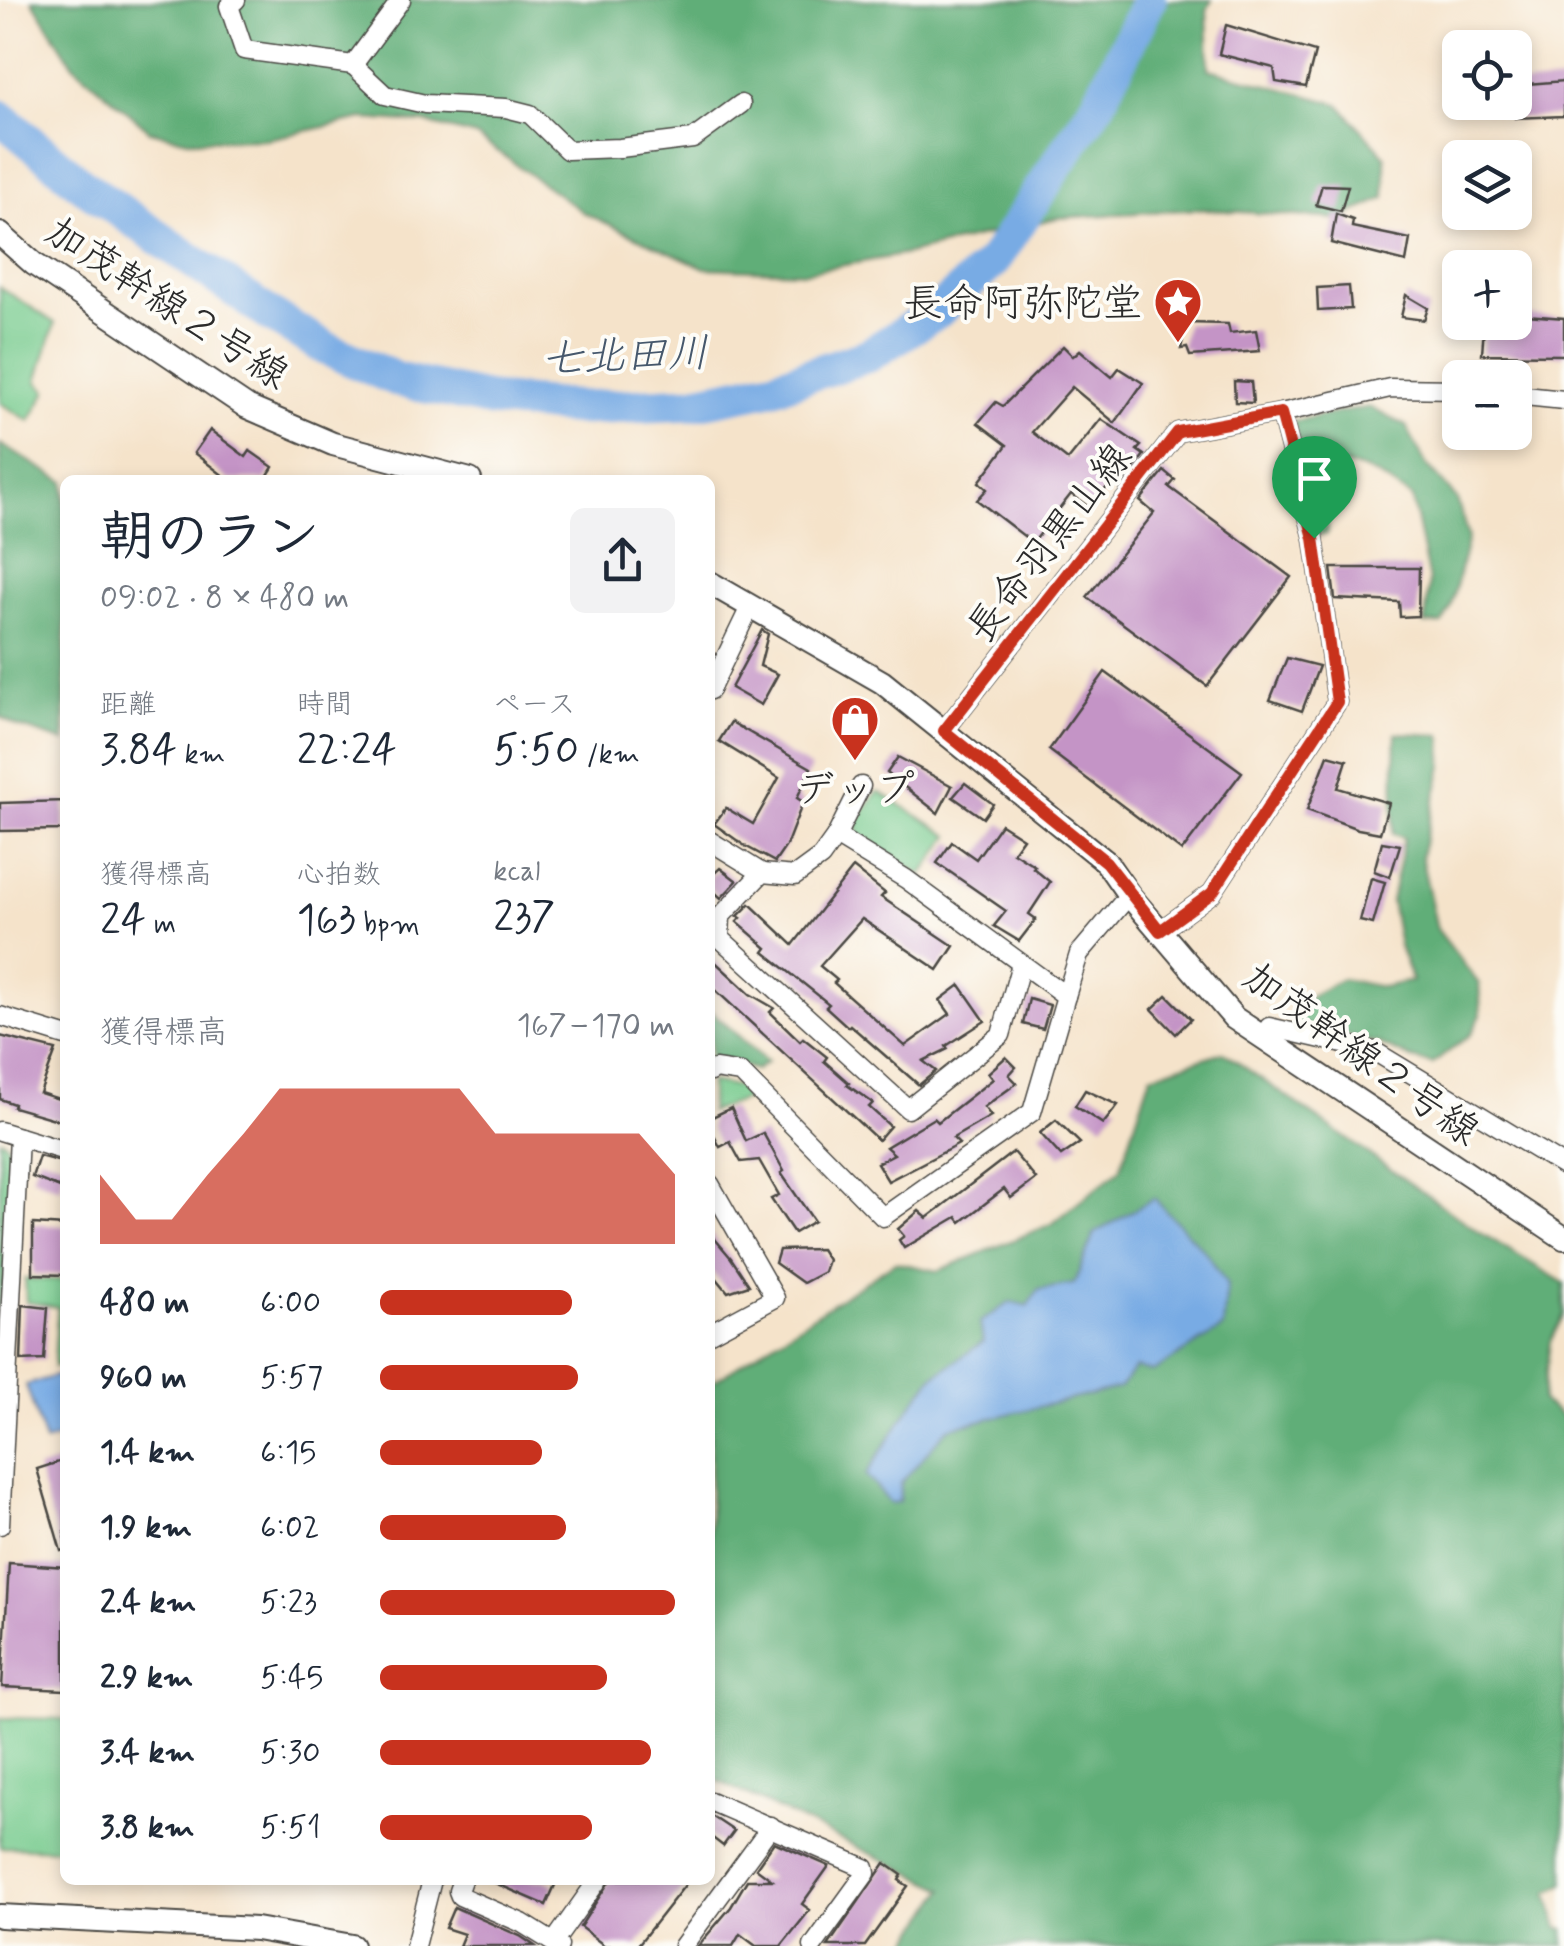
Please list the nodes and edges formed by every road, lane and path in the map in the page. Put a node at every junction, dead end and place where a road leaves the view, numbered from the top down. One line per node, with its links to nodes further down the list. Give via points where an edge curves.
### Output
1 (236, 0): 3 (street, via 229,6 244,50)
2 (401, 0): 3 (street)
3 (353, 65): 4 (street, via 384,95 530,114 567,150 693,138)
4 (741, 104)
5 (0, 234): 10 (street, 加茂幹線２号線, via 34,264 248,407 332,444)
6 (1442, 389): 9 (street, 長命羽黒山線, via 1390,388)
7 (1532, 396): 8 (street)
8 (1564, 400)
9 (1281, 413): 14 (street, 長命羽黒山線, via 1178,432); 20 (street, via 1314,538 1337,702 1212,893)
10 (451, 475)
11 (715, 585): 12 (street, 加茂幹線２号線)
12 (752, 605): 13 (street); 14 (street, 加茂幹線２号線, via 882,682)
13 (715, 680)
14 (944, 731): 19 (street, 加茂幹線２号線, via 1106,862)
15 (860, 786): 16 (street)
16 (836, 836): 18 (street, via 795,876); 21 (street)
17 (715, 844): 18 (street)
18 (762, 873): 21 (street, via 722,916 720,938 908,1108 1001,1034)
19 (1130, 895): 20 (street, 加茂幹線２号線); 22 (street, via 1079,954)
20 (1160, 931): 25 (street, 加茂幹線２号線, via 1234,1018)
21 (1021, 964): 22 (street)
22 (1066, 996): 26 (street, via 1032,1112 884,1218 742,1073)
23 (0, 1016): 24 (street)
24 (60, 1034)
25 (1264, 1039): 30 (street, via 1270,1027 1374,1051); 32 (street, 加茂幹線２号線)
26 (715, 1070)
27 (0, 1131): 28 (street)
28 (20, 1137): 29 (street); 34 (street)
29 (60, 1149)
30 (1564, 1166)
31 (715, 1193): 33 (street, via 775,1298)
32 (1564, 1238)
33 (715, 1331)
34 (2, 1429): 35 (street)
35 (0, 1525)
36 (715, 1804): 37 (street)
37 (771, 1826): 45 (street); 46 (street, via 865,1868)
38 (431, 1885): 44 (street)
39 (460, 1885): 42 (street, via 460,1896)
40 (595, 1885): 42 (street)
41 (0, 1916): 43 (street, via 256,1929)
42 (556, 1944)
43 (352, 1946)
44 (414, 1946)
45 (684, 1946)
46 (813, 1946)

